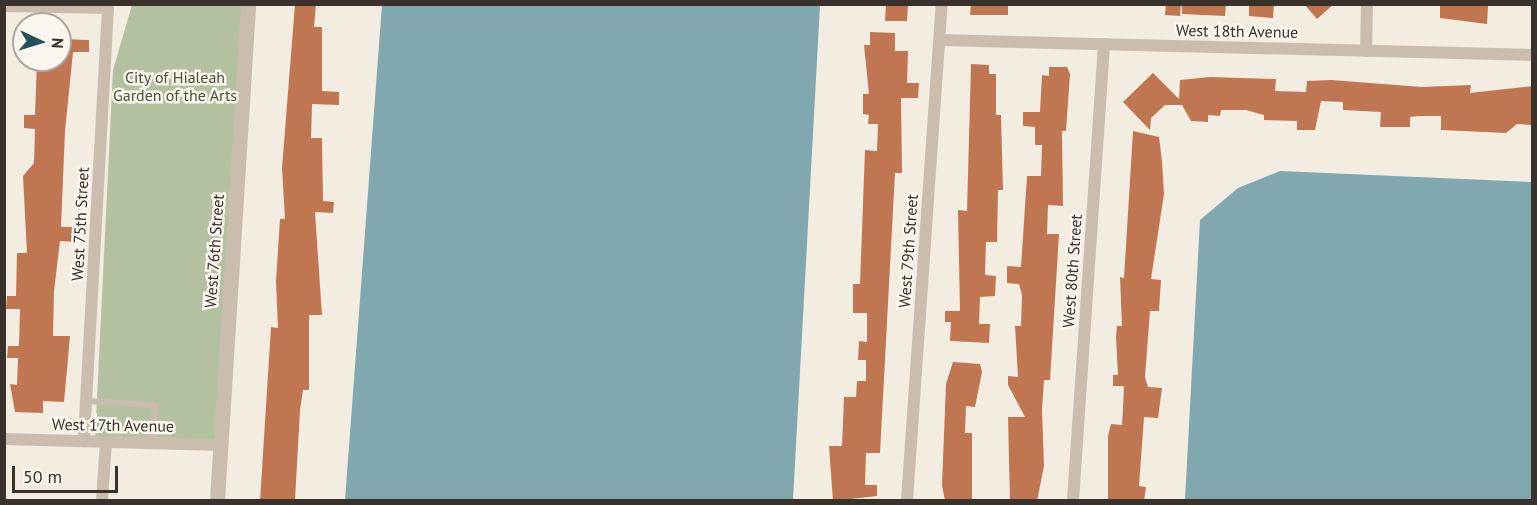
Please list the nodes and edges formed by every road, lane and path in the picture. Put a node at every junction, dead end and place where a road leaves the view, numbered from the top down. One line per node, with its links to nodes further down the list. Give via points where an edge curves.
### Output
1 (248, 4): 14 (street, West 76th Street)
2 (942, 4): 5 (street, West 79th Street)
3 (1367, 4): 7 (street)
4 (4, 6): 9 (street, West 75th Street, via 108,8)
5 (940, 40): 6 (street, West 18th Avenue); 17 (street, West 79th Street)
6 (1104, 44): 7 (street, West 18th Avenue); 18 (street, West 80th Street)
7 (1366, 51): 8 (street, West 18th Avenue)
8 (1533, 55)
9 (86, 401): 11 (street, West 75th Street); 13 (lane, via 155,405)
10 (4, 439): 11 (street, West 17th Avenue)
11 (84, 441): 12 (street, West 17th Avenue)
12 (106, 442): 13 (street, West 17th Avenue); 15 (street)
13 (153, 442): 14 (street, West 17th Avenue)
14 (220, 445): 16 (street, West 76th Street)
15 (102, 501)
16 (218, 501)
17 (907, 501)
18 (1073, 501)

